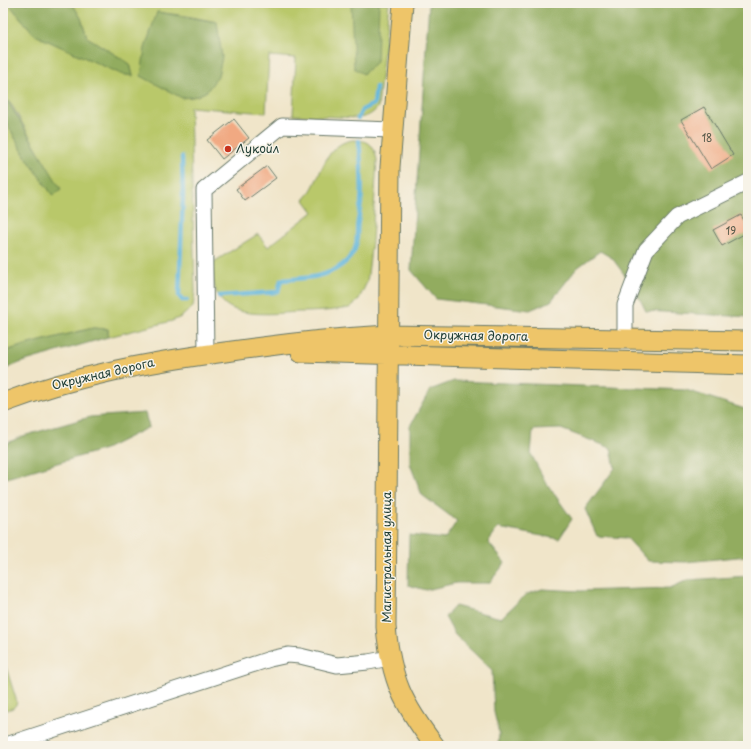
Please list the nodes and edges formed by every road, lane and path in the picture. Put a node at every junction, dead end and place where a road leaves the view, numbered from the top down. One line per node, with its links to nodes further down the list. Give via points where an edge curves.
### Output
1 (403, 3): 2 (main road, Магистральная улица)
2 (392, 130): 4 (main road, Магистральная улица); 7 (street, via 282,126 204,190)
3 (748, 182): 5 (street, via 677,217 646,250 625,305)
4 (388, 334): 5 (main road, Окружная дорога); 7 (main road, Окружная дорога); 8 (main road, Магистральная улица)
5 (625, 339): 6 (main road, Окружная дорога)
6 (748, 341)
7 (206, 354): 8 (main road, Окружная дорога, via 266,351); 10 (main road, Окружная дорога, via 103,373 62,383)
8 (388, 355): 9 (main road, Окружная дорога); 11 (main road, Магистральная улица, via 386,627)
9 (748, 365)
10 (3, 403)
11 (390, 658): 12 (street, via 337,665 288,655); 13 (main road, Магистральная улица, via 404,701)
12 (3, 746)
13 (435, 746)

